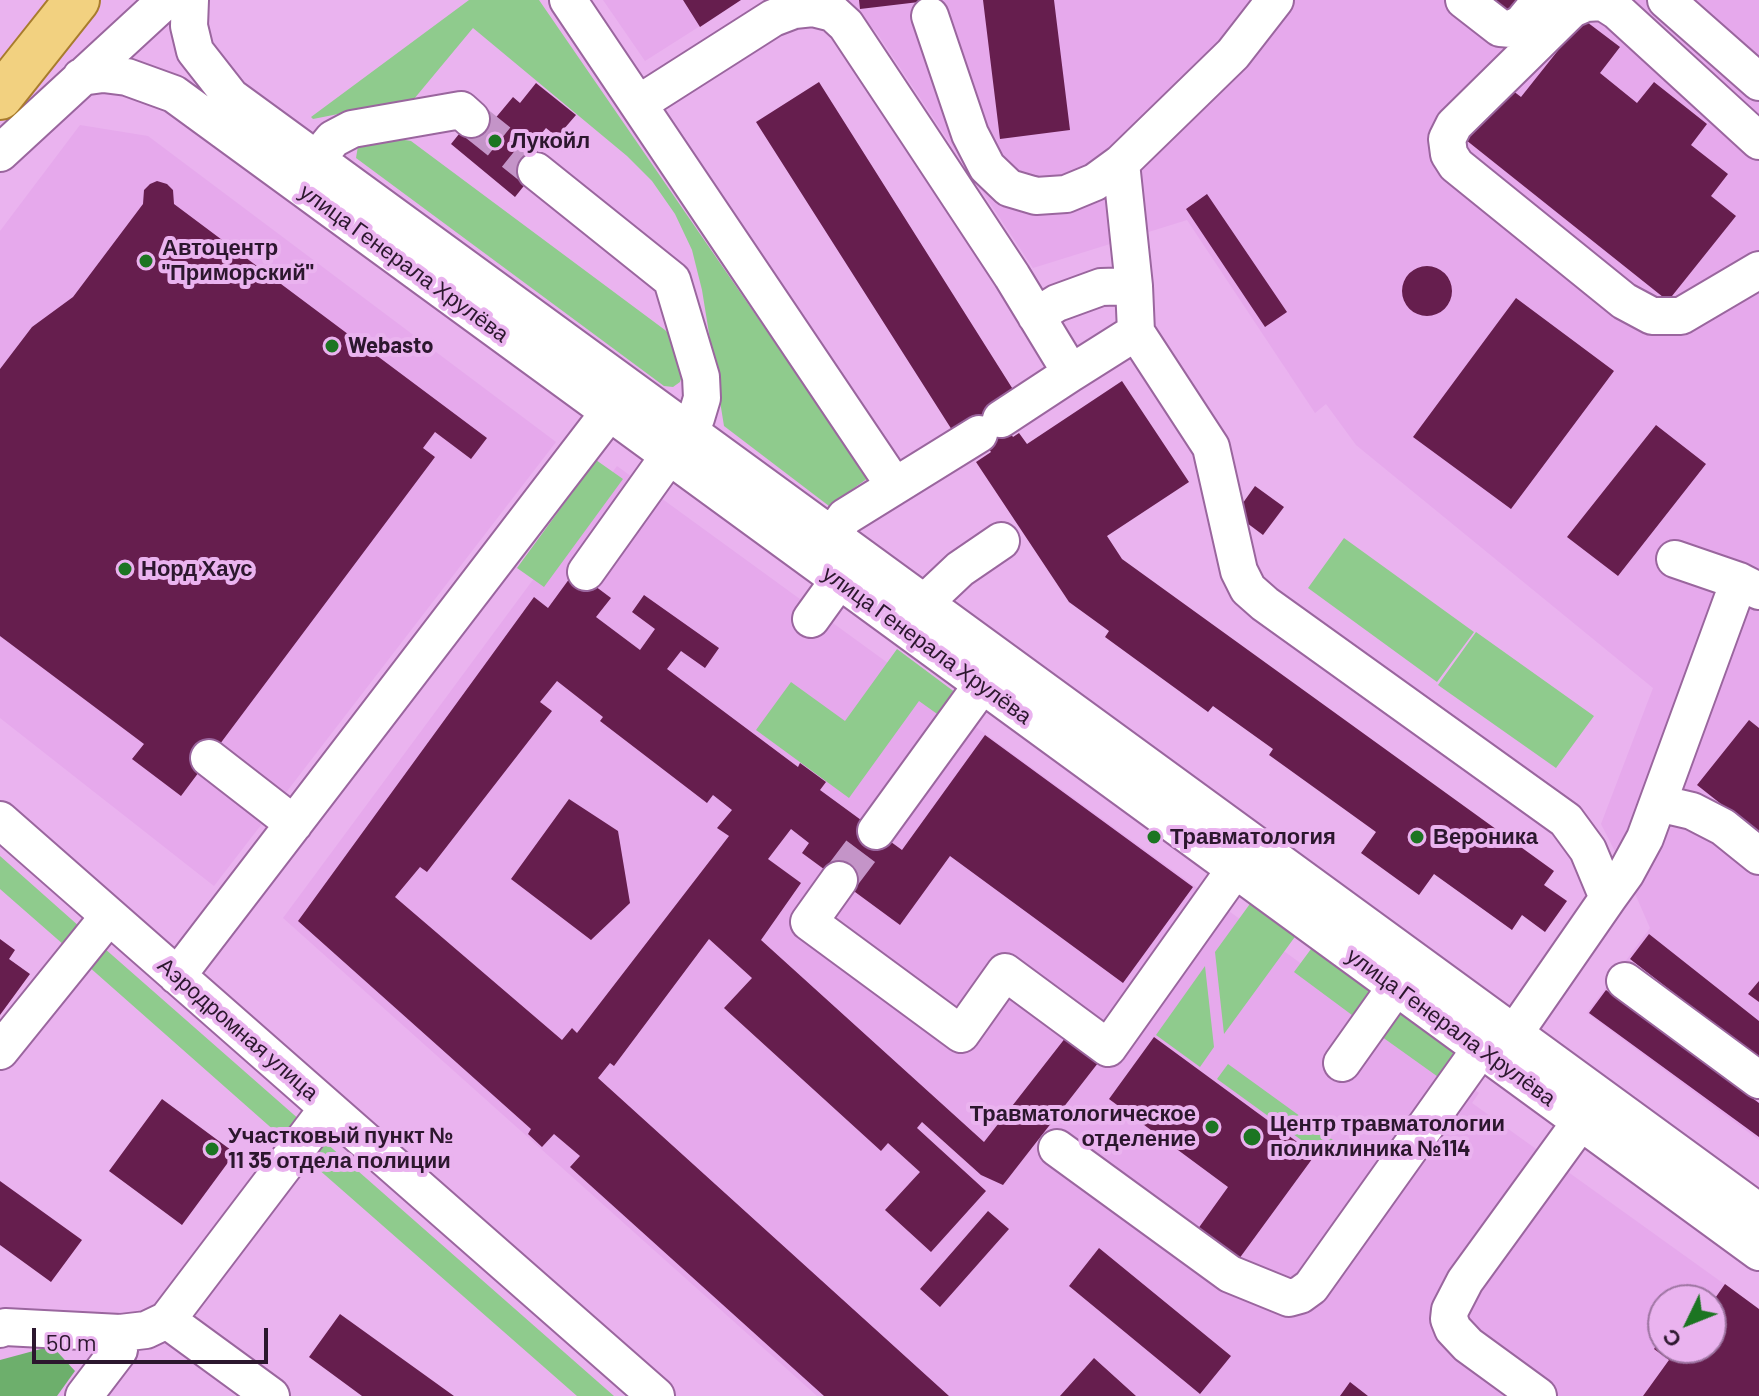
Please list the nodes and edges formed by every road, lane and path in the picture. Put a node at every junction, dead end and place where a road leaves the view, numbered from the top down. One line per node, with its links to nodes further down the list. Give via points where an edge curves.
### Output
1 (77, 0): 12 (main road)
2 (166, 0): 10 (street)
3 (190, 0): 19 (street, улица Генерала Хрулёва, via 195,51 231,97)
4 (568, 0): 13 (street)
5 (1275, 0): 17 (street, via 1233,54)
6 (1464, 0): 7 (street, via 1500,28 1512,29)
7 (1541, 0)
8 (1666, 0): 11 (street)
9 (930, 16): 17 (street, via 970,134 987,167 1009,188 1036,196 1066,194)
10 (81, 77): 16 (street); 19 (street, улица Генерала Хрулёва, via 127,77 174,94)
11 (1759, 82)
12 (0, 97)
13 (638, 104): 22 (street, via 773,18 813,8 833,13 863,50); 27 (street)
14 (471, 119): 19 (street, via 461,110 352,129 333,139)
15 (1759, 141): 20 (street, via 1603,2 1572,9 1454,125 1447,139 1456,165 1624,301 1652,316 1681,316)
16 (0, 153)
17 (1121, 163): 21 (street)
18 (536, 171): 26 (street, via 672,280 701,377 702,398 696,418)
19 (314, 177): 25 (street, улица Генерала Хрулёва)
20 (1759, 270)
21 (1134, 286): 22 (street, via 1101,287); 23 (street)
22 (1036, 316): 24 (street)
23 (1136, 332): 24 (street); 44 (street, via 1211,447 1239,571 1248,589 1566,820 1588,850)
24 (1071, 373): 27 (street)
25 (619, 400): 26 (street, улица Генерала Хрулёва); 39 (street)
26 (678, 443): 29 (street, улица Генерала Хрулёва); 31 (street)
27 (894, 485): 29 (street, via 845,517)
28 (1001, 541): 33 (street)
29 (835, 558): 33 (street, улица Генерала Хрулёва); 34 (street); 35 (street, улица Генерала Хрулёва)
30 (1675, 559): 32 (street)
31 (586, 572)
32 (1749, 586): 37 (street)
33 (924, 603): 35 (street, улица Генерала Хрулёва)
34 (811, 619)
35 (991, 672): 40 (street); 42 (street, улица Генерала Хрулёва)
36 (209, 758): 39 (street)
37 (1658, 803): 41 (street, via 1692,811 1723,827); 44 (street, via 1633,861)
38 (0, 820): 45 (street, Аэродромная улица)
39 (294, 824): 47 (street)
40 (876, 831)
41 (1759, 856)
42 (1244, 857): 43 (street, via 1108,1048 1005,972 961,1034 809,922); 46 (street, улица Генерала Хрулёва)
43 (839, 880)
44 (1608, 898): 49 (street)
45 (109, 916): 47 (street, Аэродромная улица); 50 (street)
46 (1405, 974): 49 (street, улица Генерала Хрулёва); 51 (street)
47 (177, 976): 53 (street, Аэродромная улица)
48 (1625, 981): 52 (street)
49 (1498, 1041): 54 (street, улица Генерала Хрулёва); 55 (street, via 1311,1287 1289,1298 1230,1274)
50 (0, 1051)
51 (1342, 1063)
52 (1759, 1080)
53 (328, 1108): 58 (street); 64 (street, Аэродромная улица)
54 (1590, 1109): 56 (street, улица Генерала Хрулёва); 57 (street, улица Генерала Хрулёва); 61 (street, via 1465,1281 1450,1310 1453,1329)
55 (1057, 1148)
56 (1759, 1212)
57 (1759, 1252)
58 (167, 1320): 60 (street, via 146,1330); 63 (street)
59 (0, 1329): 60 (street)
60 (120, 1333): 62 (street, via 119,1350)
61 (1525, 1392)
62 (84, 1396)
63 (271, 1396)
64 (656, 1396)

